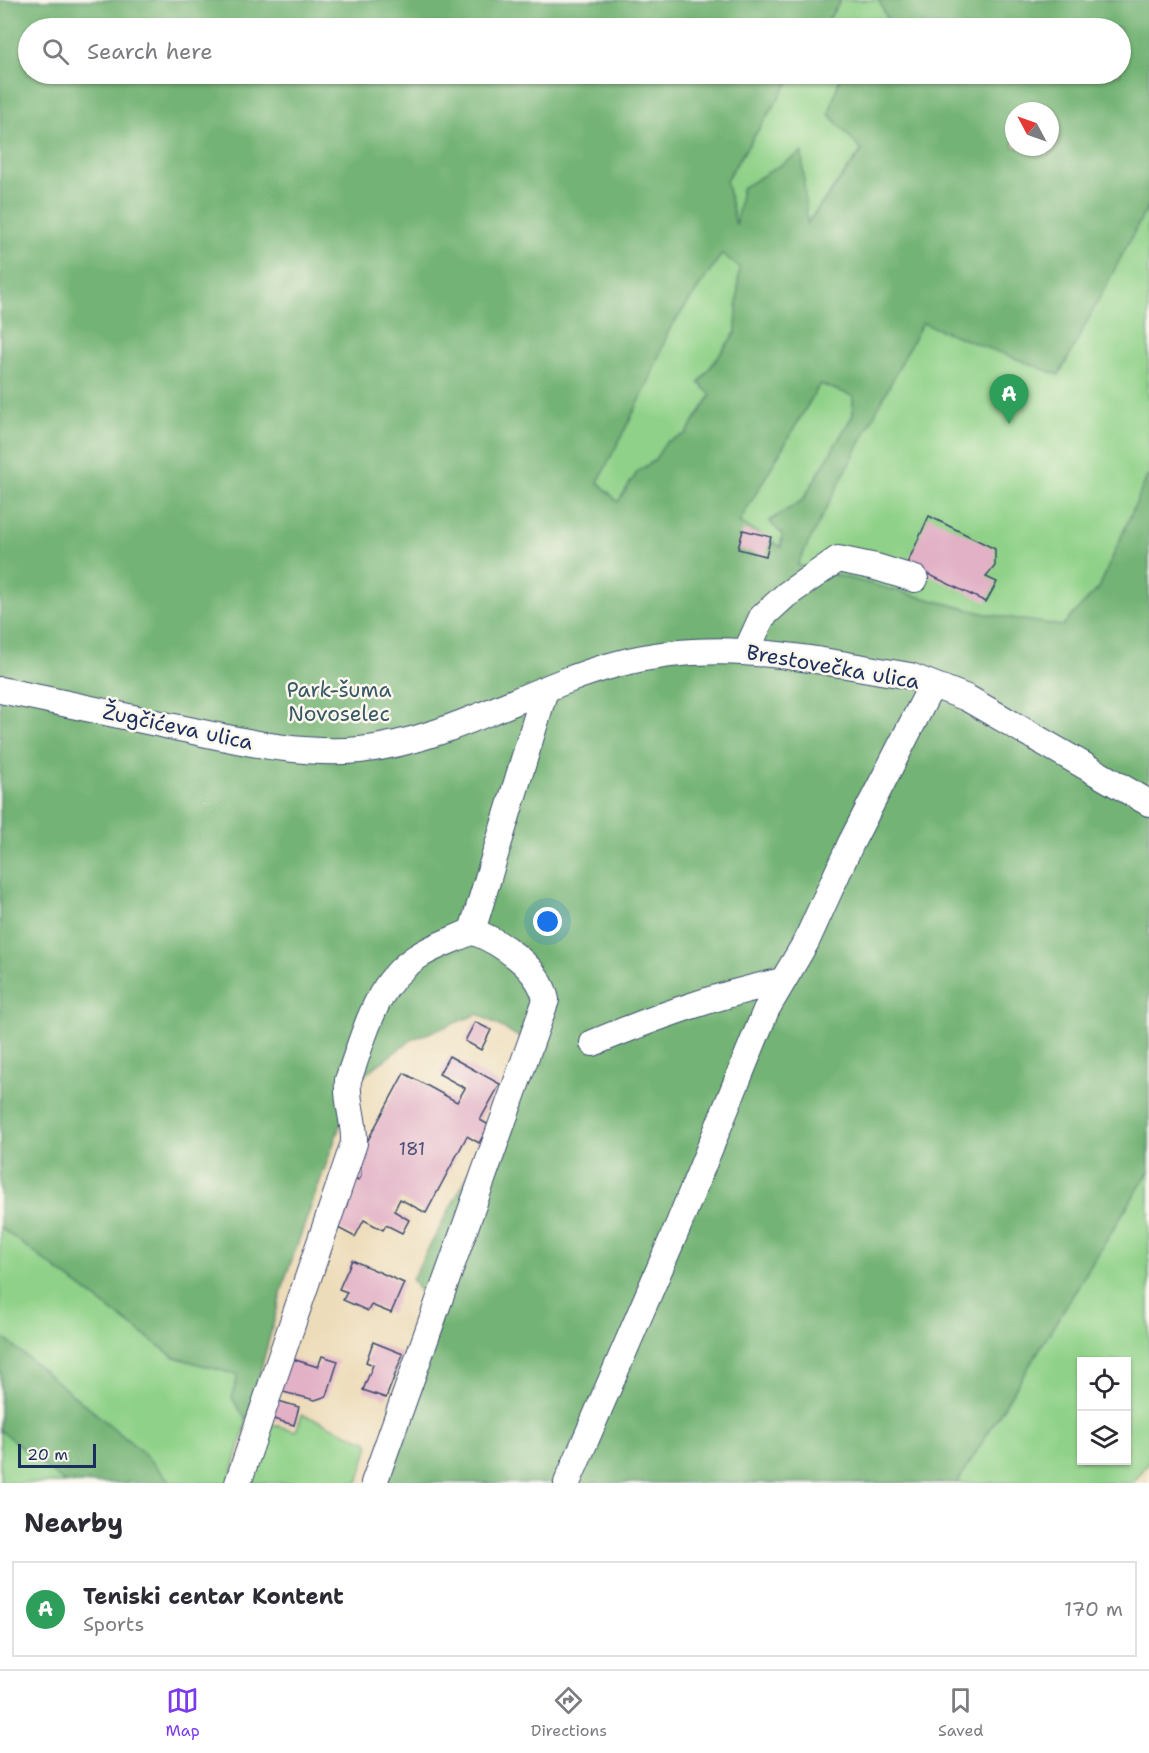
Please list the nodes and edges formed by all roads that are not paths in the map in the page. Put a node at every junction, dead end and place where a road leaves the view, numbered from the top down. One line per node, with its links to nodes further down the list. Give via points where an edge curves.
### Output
1 (915, 579): 2 (street, via 838,559 762,617)
2 (747, 650): 3 (street, Brestovečka ulica, via 910,676); 5 (street, Brestovečka ulica, via 684,650 616,664)
3 (932, 685): 7 (street, Brestovečka ulica, via 967,698); 9 (street, via 851,843 806,942)
4 (0, 690): 6 (street, Žugčićeva ulica, via 244,742 299,749)
5 (545, 690): 6 (street, Brestovečka ulica, via 457,726); 8 (street)
6 (359, 750)
7 (1149, 803)
8 (472, 931): 11 (street, via 419,956 399,970 382,990 348,1080 346,1096 354,1143); 12 (street, via 490,938 527,967 543,986 546,1000)
9 (783, 981): 10 (street, via 723,994); 13 (street, via 766,1010)
10 (593, 1043)
11 (238, 1483)
12 (374, 1483)
13 (567, 1483)

